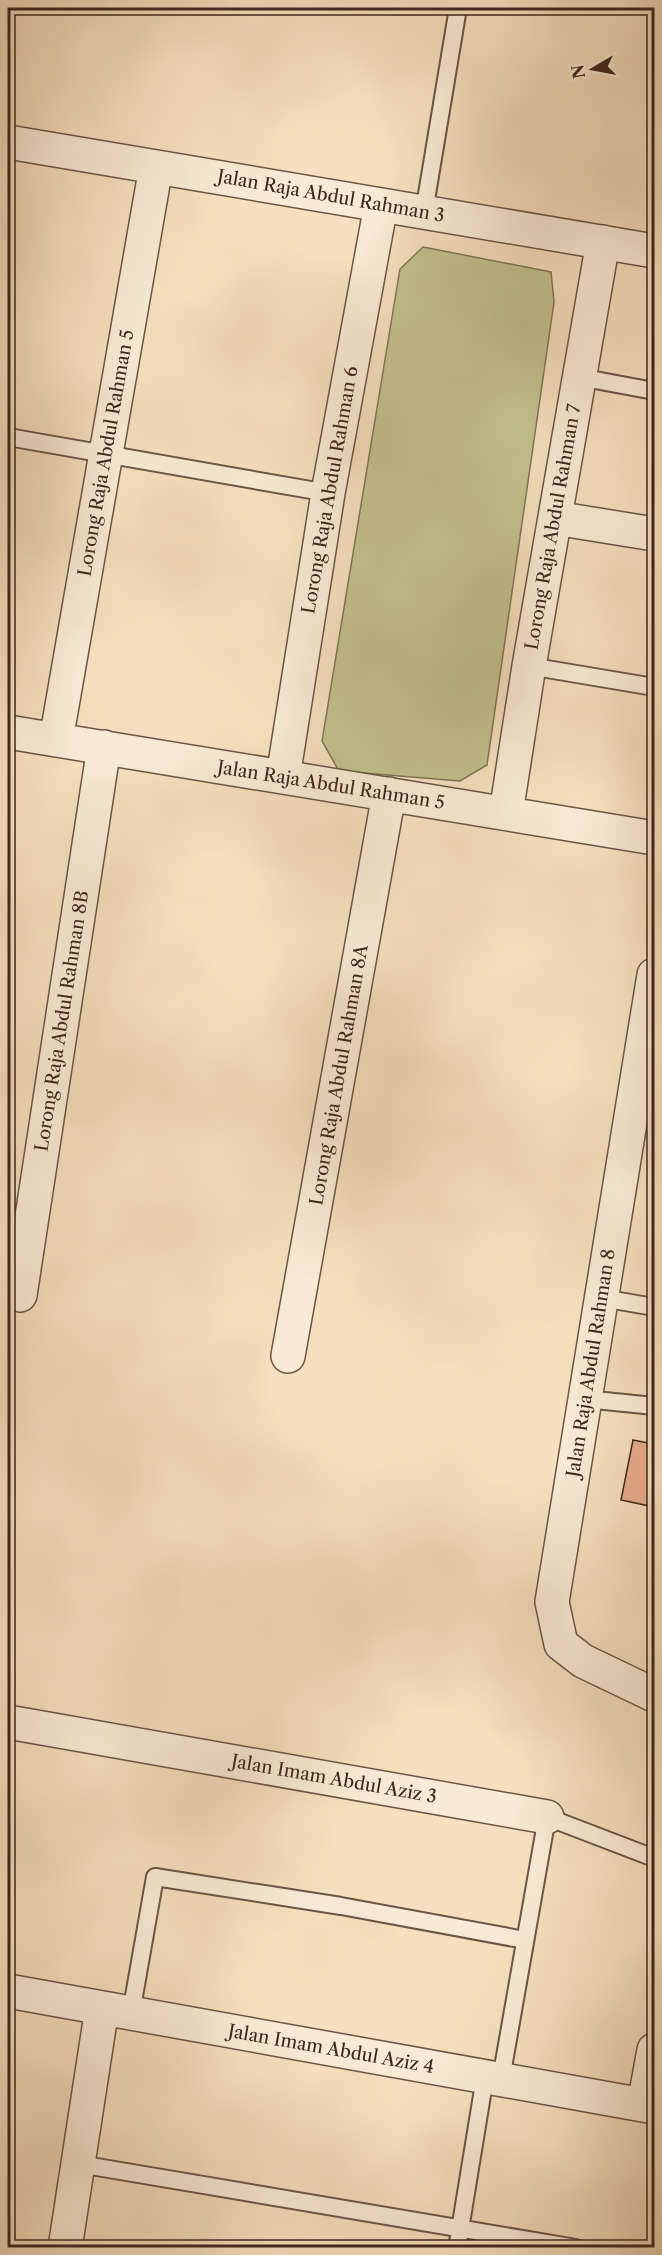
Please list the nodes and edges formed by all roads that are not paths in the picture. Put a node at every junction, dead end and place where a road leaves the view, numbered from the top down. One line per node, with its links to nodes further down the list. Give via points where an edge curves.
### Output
1 (458, 8): 5 (lane)
2 (8, 142): 3 (street, Jalan Raja Abdul Rahman 3)
3 (156, 166): 4 (street, Jalan Raja Abdul Rahman 3); 11 (street, Lorong Raja Abdul Rahman 5)
4 (381, 205): 5 (street, Jalan Raja Abdul Rahman 3); 12 (street, Lorong Raja Abdul Rahman 6)
5 (424, 212): 6 (street, Jalan Raja Abdul Rahman 3)
6 (603, 242): 7 (street, Jalan Raja Abdul Rahman 3); 8 (street, Lorong Raja Abdul Rahman 7)
7 (654, 251)
8 (579, 377): 9 (lane); 13 (street, Lorong Raja Abdul Rahman 7)
9 (654, 391)
10 (8, 437): 11 (lane)
11 (106, 454): 12 (lane); 18 (street, Lorong Raja Abdul Rahman 5)
12 (328, 493): 20 (street, Lorong Raja Abdul Rahman 6)
13 (555, 518): 14 (street); 15 (street, Lorong Raja Abdul Rahman 7)
14 (654, 534)
15 (529, 666): 16 (lane); 22 (street, Lorong Raja Abdul Rahman 7)
16 (654, 687)
17 (8, 732): 18 (street, Jalan Raja Abdul Rahman 5)
18 (56, 740): 19 (street, Jalan Raja Abdul Rahman 5)
19 (104, 747): 20 (street, Jalan Raja Abdul Rahman 5); 25 (street, Lorong Raja Abdul Rahman 8B)
20 (283, 777): 21 (street, Jalan Raja Abdul Rahman 5)
21 (389, 794): 22 (street, Jalan Raja Abdul Rahman 5); 28 (street, Lorong Raja Abdul Rahman 8A)
22 (506, 813): 23 (street, Jalan Raja Abdul Rahman 5)
23 (654, 838)
24 (654, 975): 26 (street, Jalan Raja Abdul Rahman 8)
25 (20, 1295)
26 (602, 1298): 27 (lane); 29 (street, Jalan Raja Abdul Rahman 8)
27 (654, 1307)
28 (288, 1356)
29 (585, 1399): 30 (lane); 31 (street, Jalan Raja Abdul Rahman 8, via 552,1602 561,1644 583,1661)
30 (654, 1406)
31 (654, 1695)
32 (8, 1722): 33 (street, Jalan Imam Abdul Aziz 3)
33 (547, 1817): 34 (lane, Jalan Imam Abdul Aziz 3); 35 (lane)
34 (654, 1858)
35 (525, 1940): 37 (lane, via 155,1877); 39 (lane)
36 (8, 1991): 37 (street, Jalan Imam Abdul Aziz 4)
37 (117, 2010): 39 (street, Jalan Imam Abdul Aziz 4); 41 (street)
38 (654, 2050): 40 (street)
39 (493, 2078): 40 (street, Jalan Imam Abdul Aziz 4); 42 (lane)
40 (649, 2106)
41 (79, 2164): 42 (lane); 43 (street)
42 (460, 2228): 44 (lane); 45 (lane)
43 (65, 2247)
44 (457, 2247)
45 (576, 2247)

